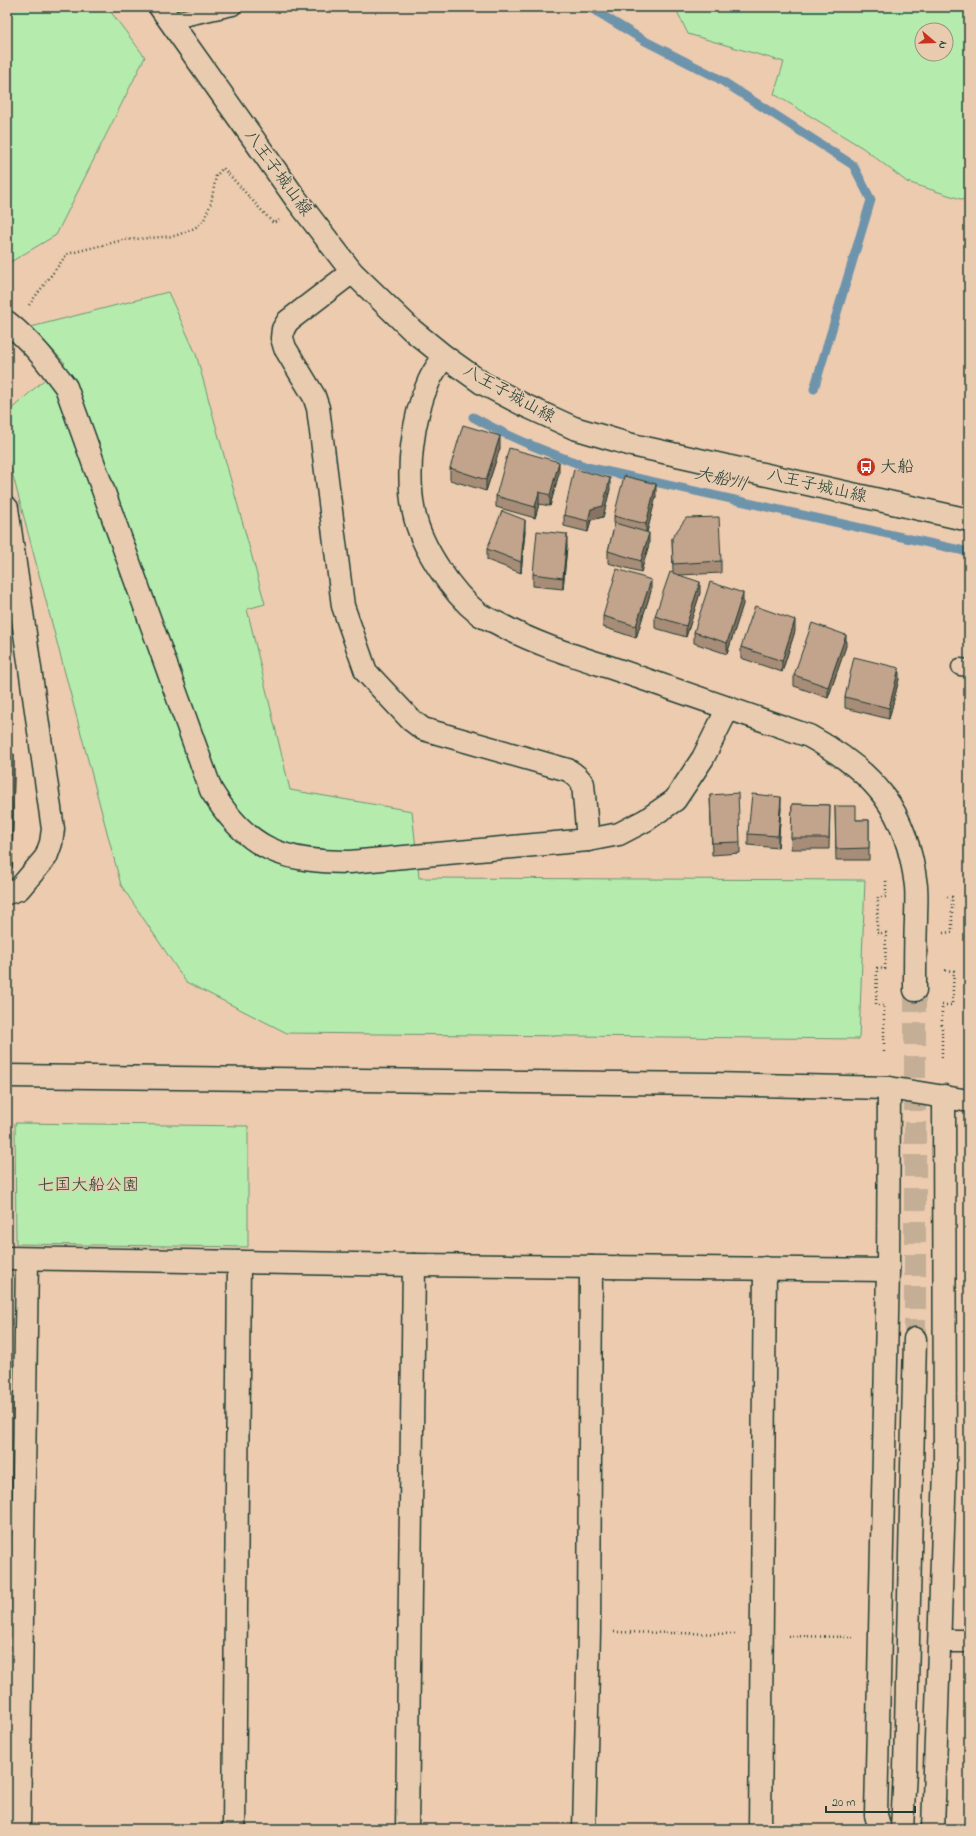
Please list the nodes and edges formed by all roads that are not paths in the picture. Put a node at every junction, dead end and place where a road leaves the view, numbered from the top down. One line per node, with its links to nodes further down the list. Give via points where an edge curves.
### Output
1 (233, 7): 2 (lane)
2 (165, 14): 3 (street, 八王子城山線, via 296,199)
3 (352, 272): 5 (street, 八王子城山線, via 412,330); 9 (street, via 288,321 283,329 282,338 318,408 343,606 366,672 411,720 423,728 568,770 580,777 583,784)
4 (10, 325): 9 (street, via 45,358 66,387 212,790 221,807 252,838 271,851 318,862 350,862)
5 (444, 356): 7 (street, 八王子城山線, via 482,383 574,428 632,445); 8 (street, via 430,378 421,402 412,451 411,483 414,514 434,561 453,588 480,614 517,634)
6 (7, 508): 10 (street, via 53,829 46,857 19,889)
7 (969, 520)
8 (728, 708): 9 (street, via 703,758 675,800 646,820 619,834); 11 (street, via 809,736 834,749 857,766 893,808 904,831 916,887)
9 (588, 840)
10 (7, 893)
11 (915, 990)
12 (7, 1076): 13 (street)
13 (889, 1088): 14 (street); 21 (street)
14 (944, 1096): 15 (street); 23 (street, via 945,1468)
15 (969, 1101)
16 (17, 1258): 17 (street); 25 (street)
17 (239, 1262): 18 (street); 26 (street)
18 (414, 1265): 19 (street); 27 (street)
19 (591, 1267): 20 (street); 28 (street)
20 (765, 1268): 21 (street); 29 (street)
21 (888, 1270): 30 (street, via 876,1815)
22 (915, 1339): 31 (street, via 906,1770)
23 (940, 1641): 24 (street); 32 (street)
24 (969, 1641)
25 (19, 1829)
26 (234, 1829)
27 (407, 1829)
28 (584, 1829)
29 (760, 1829)
30 (880, 1829)
31 (902, 1829)
32 (933, 1829)

